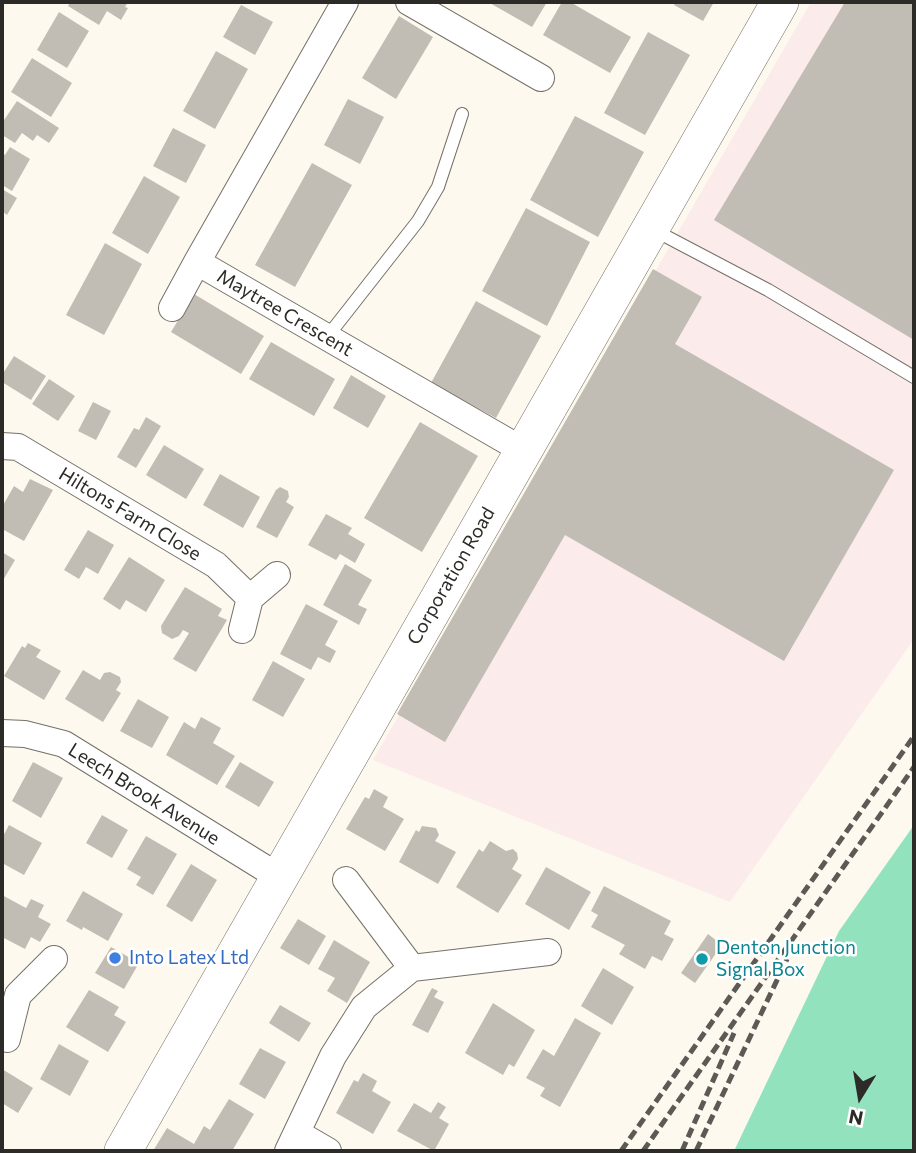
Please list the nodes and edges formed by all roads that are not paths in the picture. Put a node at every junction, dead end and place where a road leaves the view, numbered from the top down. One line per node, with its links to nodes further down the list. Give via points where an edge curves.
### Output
1 (345, 2): 7 (street, Maytree Crescent)
2 (409, 2): 4 (street)
3 (780, 2): 6 (street, Corporation Road)
4 (541, 78)
5 (462, 114): 9 (lane, via 438,187 418,221)
6 (650, 228): 10 (lane, via 768,290); 12 (street, Corporation Road)
7 (197, 262): 8 (street); 9 (street, Maytree Crescent)
8 (172, 308)
9 (327, 337): 12 (street, Maytree Crescent)
10 (914, 377)
11 (2, 446): 14 (street, Hiltons Farm Close, via 18,447 216,565)
12 (524, 450): 17 (street, Corporation Road)
13 (277, 575): 14 (street)
14 (250, 598): 15 (street)
15 (242, 630)
16 (2, 733): 17 (street, Leech Brook Avenue, via 64,744)
17 (279, 877): 25 (street, Corporation Road)
18 (346, 880): 21 (street)
19 (548, 952): 21 (street)
20 (54, 959): 22 (street)
21 (412, 968): 24 (street, via 364,1007 332,1056)
22 (10, 989): 23 (street)
23 (7, 1039)
24 (293, 1142): 26 (street)
25 (123, 1151)
26 (328, 1151)

